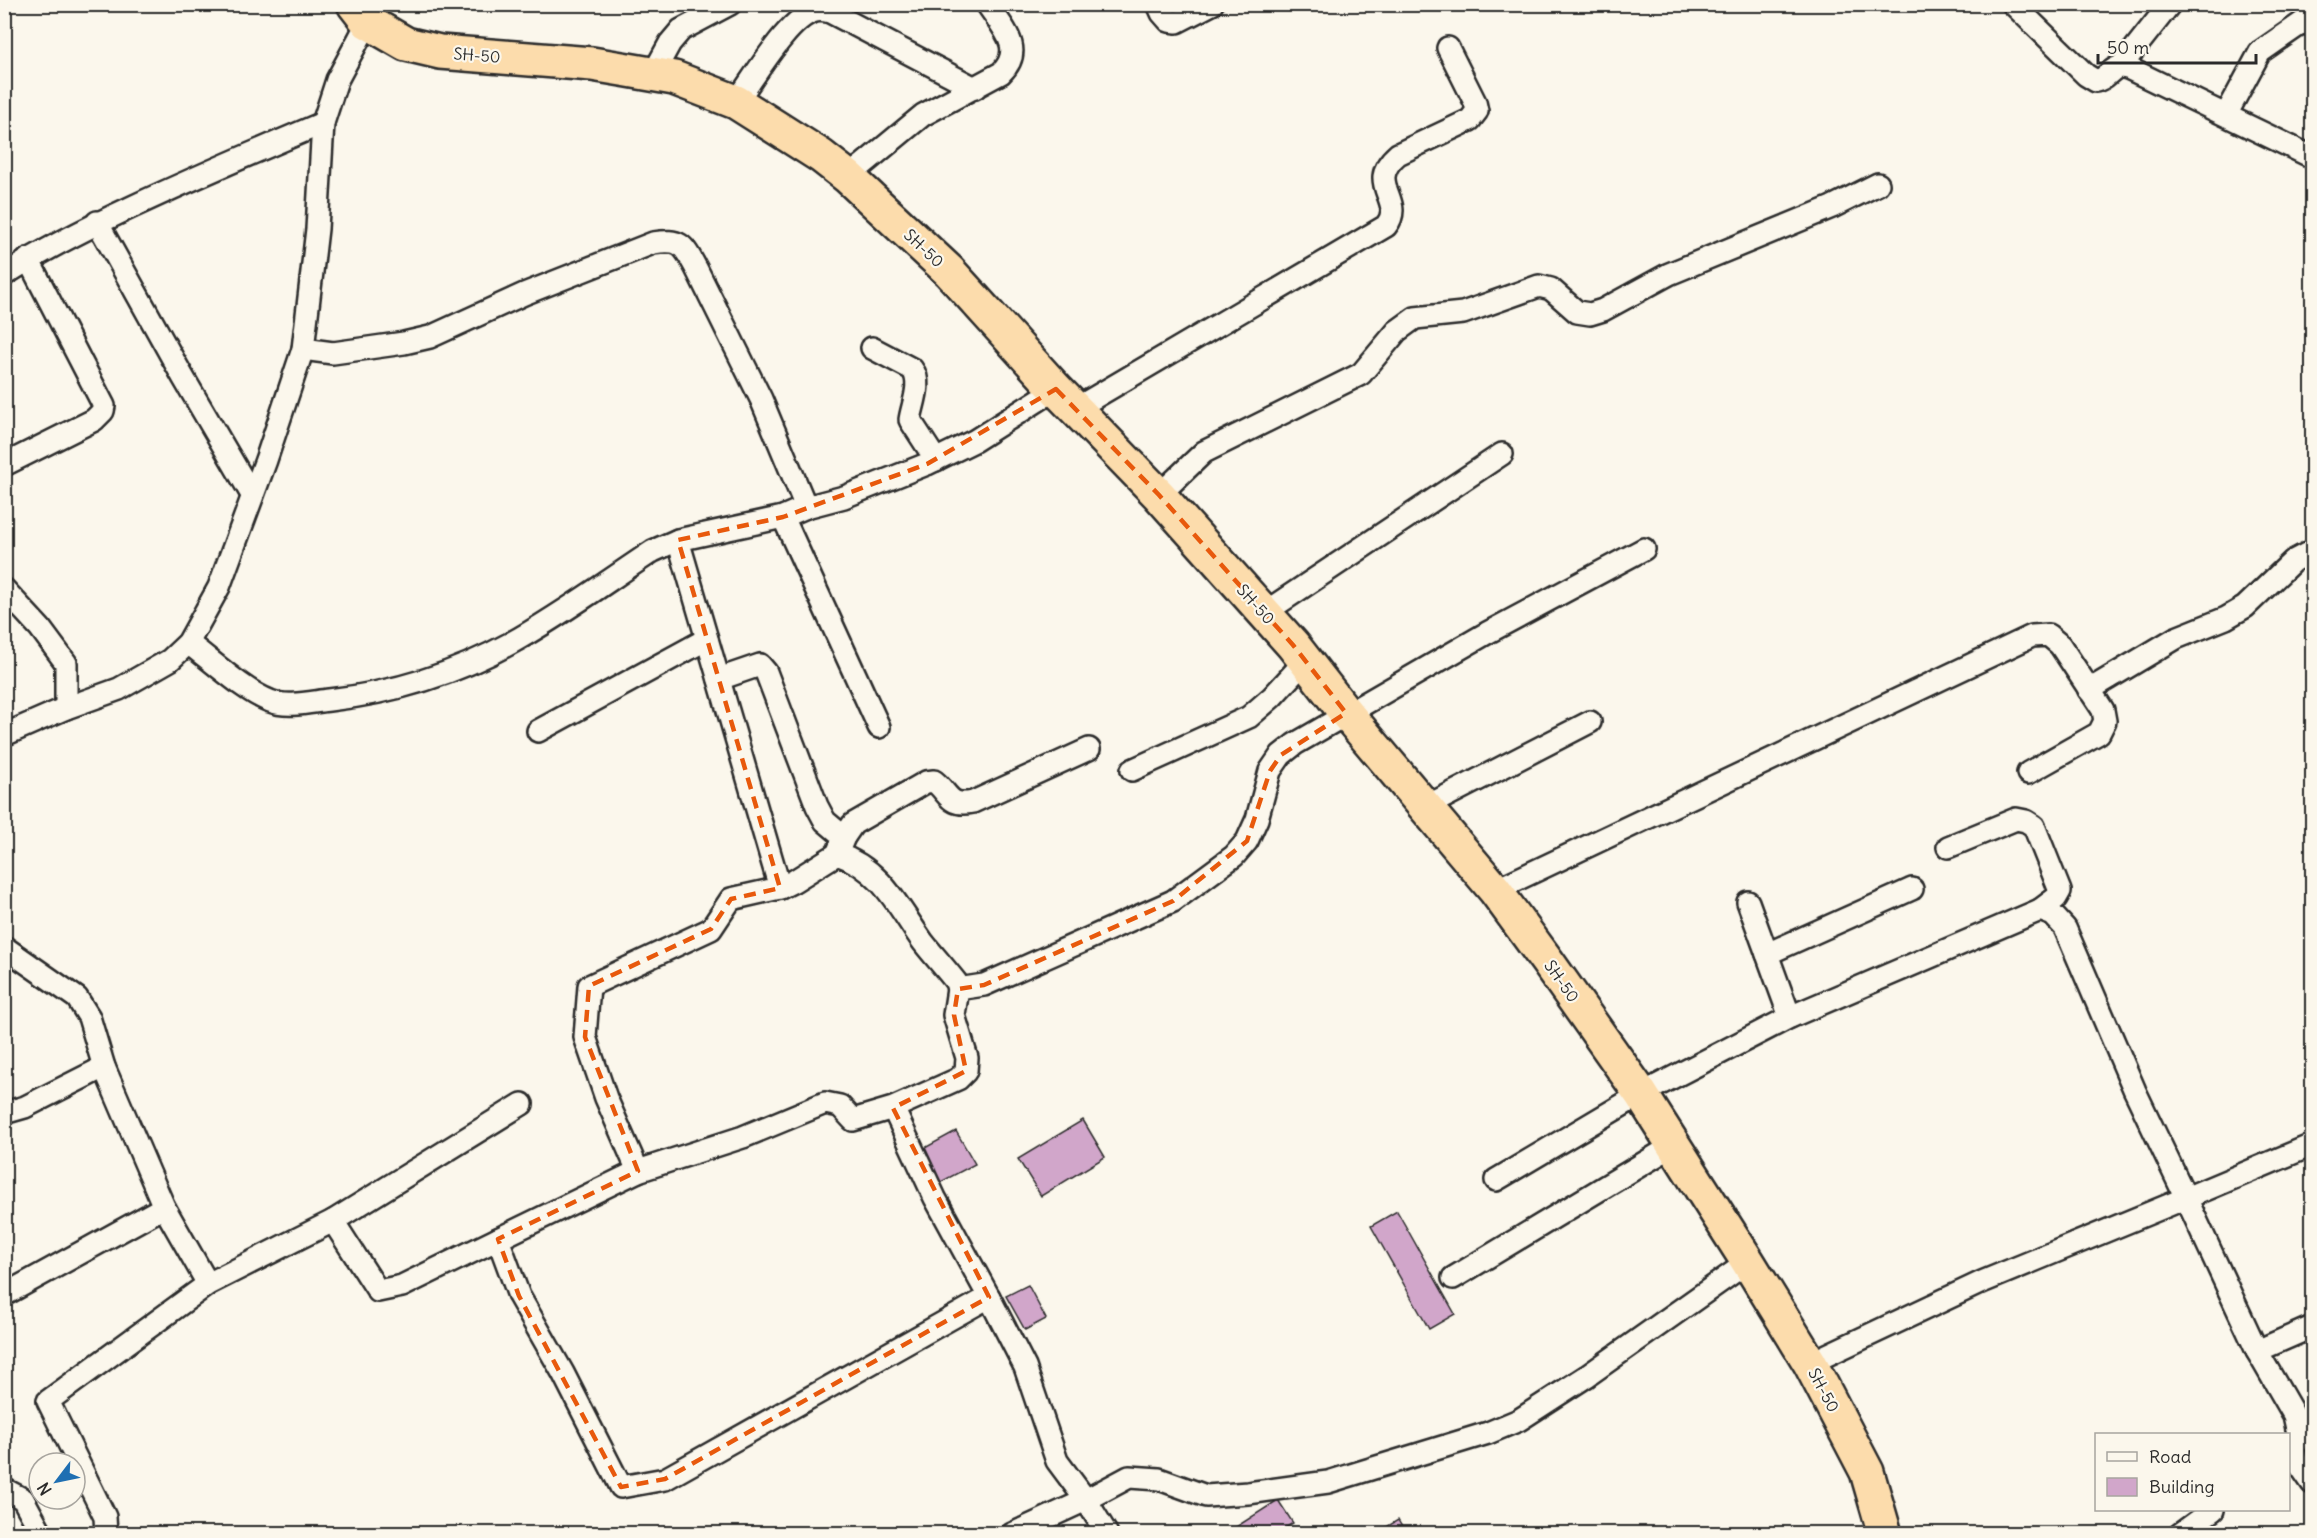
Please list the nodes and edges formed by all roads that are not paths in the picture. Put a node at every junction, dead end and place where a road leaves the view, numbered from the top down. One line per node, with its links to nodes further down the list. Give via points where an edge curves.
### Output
1 (730, 4): 11 (street, via 681,30)
2 (987, 4): 12 (street, via 1011,40 1013,55 1010,65 1001,73)
3 (1158, 4): 4 (street, via 1169,21 1178,22)
4 (1212, 4)
5 (2013, 4): 10 (street, via 2096,81)
6 (2170, 4): 10 (street)
7 (361, 13): 11 (highway, SH-50, via 406,44 440,52 592,64); 15 (street)
8 (2313, 16): 14 (street, via 2260,52)
9 (1448, 48): 24 (street, via 1477,111 1470,120 1389,162 1384,171 1392,208 1386,226)
10 (2121, 66): 14 (street)
11 (652, 74): 13 (highway, SH-50, via 674,78)
12 (975, 87): 13 (street, via 831,12 817,10 789,28); 17 (street, via 923,115)
13 (736, 102): 17 (highway, SH-50)
14 (2226, 116): 16 (street)
15 (323, 123): 19 (street); 23 (street, via 317,229)
16 (2313, 157)
17 (848, 177): 24 (highway, SH-50, via 949,271)
18 (1878, 184): 29 (street, via 1669,274 1590,315 1577,312 1551,289 1539,286 1462,313 1415,318 1397,331 1361,374 1204,452)
19 (97, 222): 20 (street); 28 (street)
20 (28, 260): 21 (street); 27 (street, via 104,406 94,420)
21 (4, 275)
22 (872, 348): 26 (street, via 912,369 916,375 910,420)
23 (303, 349): 28 (street); 30 (street, via 333,353 430,337 524,294 653,243 678,243 696,268 761,399)
24 (1066, 399): 26 (street); 29 (highway, SH-50)
25 (1502, 454): 36 (street)
26 (936, 460): 30 (street, via 844,497)
27 (4, 465)
28 (252, 495): 38 (street, via 219,587)
29 (1159, 495): 36 (highway, SH-50)
30 (806, 507): 31 (street)
31 (783, 516): 32 (street); 45 (street)
32 (678, 540): 37 (street); 38 (street, via 653,551 510,644 446,673 372,695 280,704 252,691)
33 (1644, 549): 43 (street)
34 (2313, 551): 41 (street, via 2293,561 2245,607 2176,638)
35 (4, 589): 42 (street, via 66,663)
36 (1264, 613): 39 (highway, SH-50)
37 (707, 639): 40 (street); 46 (street)
38 (188, 643): 42 (street, via 151,672)
39 (1305, 661): 43 (highway, SH-50); 49 (street, via 1250,717)
40 (719, 679): 52 (street, via 760,665 766,672 817,806); 54 (street)
41 (2089, 690): 50 (street, via 2103,710 2105,721 2099,733); 56 (street, via 2060,645 2048,635 2032,636)
42 (66, 708): 47 (street)
43 (1346, 712): 51 (highway, SH-50); 61 (street, via 1281,755 1270,771 1247,841 1234,856 1173,901 984,985)
44 (1590, 722): 51 (street)
45 (879, 727)
46 (537, 731)
47 (4, 735)
48 (1089, 749): 52 (street, via 973,802 951,801 934,782 926,782 861,818)
49 (1132, 770)
50 (2028, 773)
51 (1425, 807): 56 (highway, SH-50)
52 (840, 845): 54 (street); 61 (street, via 846,856 889,890)
53 (1948, 847): 58 (street, via 2016,819 2026,820 2034,826 2060,891)
54 (780, 888): 70 (street, via 731,899 711,929 589,986 585,1037)
55 (1912, 889): 60 (street)
56 (1495, 890): 64 (highway, SH-50)
57 (1748, 902): 60 (street)
58 (2040, 910): 62 (street); 72 (street, via 2053,915 2065,928)
59 (4, 947): 63 (street, via 77,998 89,1017)
60 (1767, 954): 62 (street)
61 (958, 989): 66 (street, via 954,1015 967,1058 966,1071 958,1079)
62 (1790, 1017): 64 (street)
63 (104, 1067): 67 (street, via 25,1107); 73 (street)
64 (1641, 1094): 68 (highway, SH-50); 71 (street)
65 (522, 1104): 74 (street)
66 (893, 1108): 70 (street, via 853,1120 840,1106 825,1103 743,1137); 80 (street, via 935,1198)
67 (4, 1113)
68 (1674, 1145): 76 (highway, SH-50); 77 (street)
69 (2313, 1145): 72 (street)
70 (638, 1171): 75 (street)
71 (1496, 1180)
72 (2186, 1198): 82 (street); 83 (street, via 1982,1282)
73 (164, 1207): 78 (street); 79 (street)
74 (333, 1221): 75 (street, via 378,1291 402,1286); 78 (street)
75 (498, 1239): 80 (street, via 519,1296 621,1487 665,1479)
76 (1748, 1262): 83 (highway, SH-50); 87 (street, via 1587,1376 1519,1420 1488,1433 1328,1482 1206,1496 1159,1479 1129,1477)
77 (1454, 1278)
78 (208, 1284): 91 (street, via 48,1401 105,1517)
79 (4, 1295)
80 (989, 1297): 87 (street, via 1025,1367 1057,1461)
81 (2313, 1327): 82 (street)
82 (2257, 1351): 84 (street, via 2294,1415)
83 (1810, 1363): 89 (highway, SH-50, via 1867,1472)
84 (2298, 1443): 85 (street, via 2296,1460)
85 (2313, 1483)
86 (4, 1489): 90 (street, via 22,1499)
87 (1086, 1500): 92 (street); 93 (street)
88 (2210, 1511): 94 (street)
89 (1880, 1532)
90 (42, 1533)
91 (106, 1533)
92 (1012, 1533)
93 (1107, 1533)
94 (2180, 1533)

